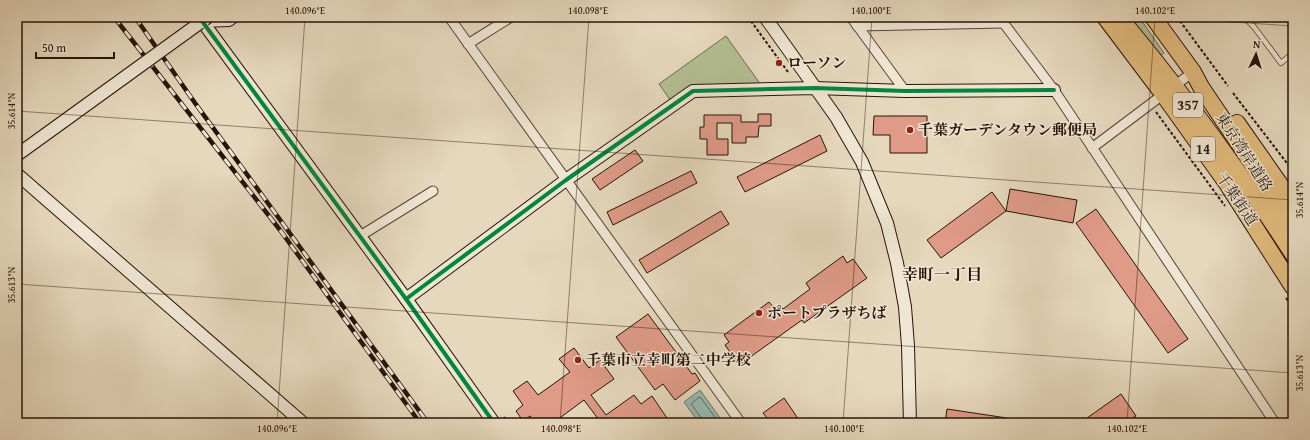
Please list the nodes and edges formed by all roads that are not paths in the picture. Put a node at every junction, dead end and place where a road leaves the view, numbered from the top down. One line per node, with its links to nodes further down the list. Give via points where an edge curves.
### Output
1 (233, 17): 10 (street, via 229,20)
2 (449, 17): 14 (street)
3 (511, 17): 14 (street)
4 (764, 17): 17 (street)
5 (851, 17): 13 (street)
6 (1105, 17): 19 (highway, 千葉街道 / 14)
7 (1119, 17): 19 (highway, 東京湾岸道路 / 357)
8 (1153, 17): 16 (highway, 東京湾岸道路)
9 (1244, 17): 15 (lane, via 1282,64)
10 (203, 18): 22 (street, bridge); 28 (street)
11 (930, 20): 12 (street); 13 (street)
12 (1001, 20): 18 (street)
13 (857, 26): 20 (street)
14 (468, 44): 24 (street)
15 (1293, 53)
16 (1193, 72): 19 (street); 26 (highway, via 1208,83 1224,103); 27 (highway, 東京湾岸道路 / 357)
17 (815, 88): 20 (street); 24 (street, via 693,91); 35 (street, via 836,117 862,162 887,223 905,306)
18 (1054, 90): 20 (street); 21 (street)
19 (1169, 90): 21 (street); 29 (highway, 東京湾岸道路 / 357, via 1234,167); 30 (highway, 千葉街道 / 14, via 1239,201)
20 (905, 91)
21 (1092, 148): 36 (street)
22 (17, 155)
23 (17, 174): 32 (street)
24 (566, 180): 31 (street); 34 (street)
25 (433, 191): 28 (street)
26 (1293, 203)
27 (1293, 229)
28 (360, 236): 31 (street)
29 (1293, 254)
30 (1289, 292)
31 (406, 299): 33 (street)
32 (303, 423)
33 (494, 423)
34 (741, 423)
35 (910, 423)
36 (1275, 423)

